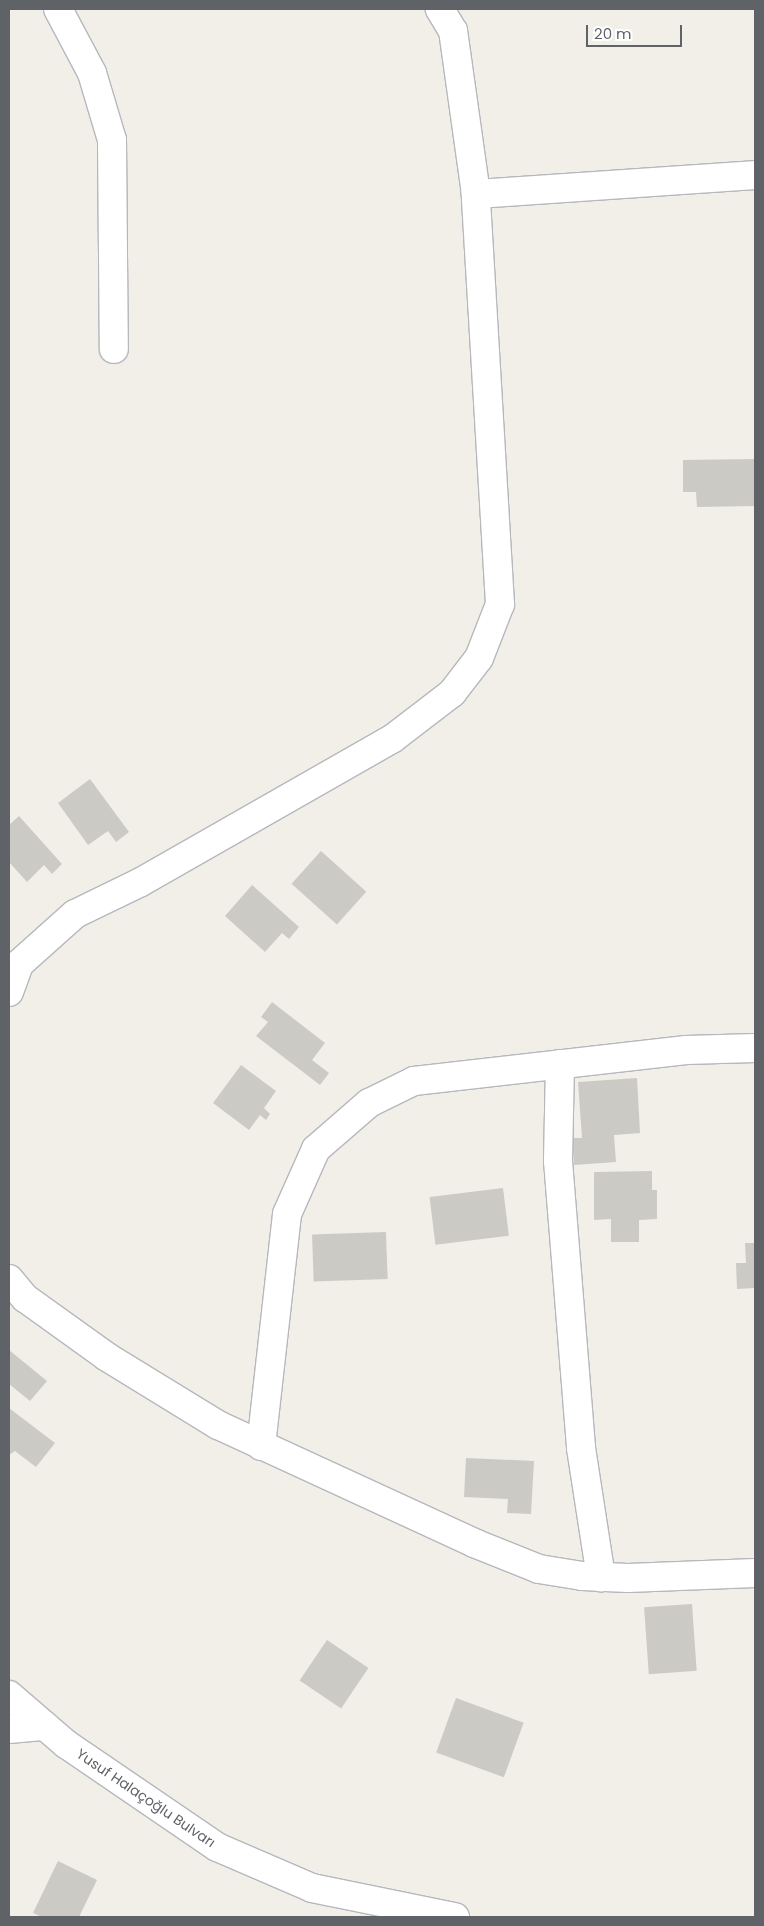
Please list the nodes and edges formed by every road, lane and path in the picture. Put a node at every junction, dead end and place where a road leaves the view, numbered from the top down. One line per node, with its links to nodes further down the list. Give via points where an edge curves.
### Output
1 (58, 9): 5 (street, via 92,73 112,140)
2 (440, 9): 4 (street, via 453,31)
3 (755, 175): 4 (street)
4 (476, 194): 6 (street, via 500,604 479,658 452,694 392,739 141,882 75,914 19,964)
5 (114, 350)
6 (9, 992)
7 (755, 1048): 8 (street, via 686,1050)
8 (560, 1064): 10 (street, via 414,1081 369,1103 316,1149 287,1214); 12 (street, via 558,1161 581,1448)
9 (9, 1279): 10 (street, via 25,1298 107,1357 218,1425)
10 (261, 1446): 12 (street, via 539,1569)
11 (755, 1573): 12 (street)
12 (601, 1577)
13 (9, 1695): 14 (street, Yusuf Halaçoğlu Bulvarı)
14 (45, 1726): 15 (street); 16 (street, Yusuf Halaçoğlu Bulvarı, via 216,1847 312,1888)
15 (9, 1729)
16 (454, 1917)

